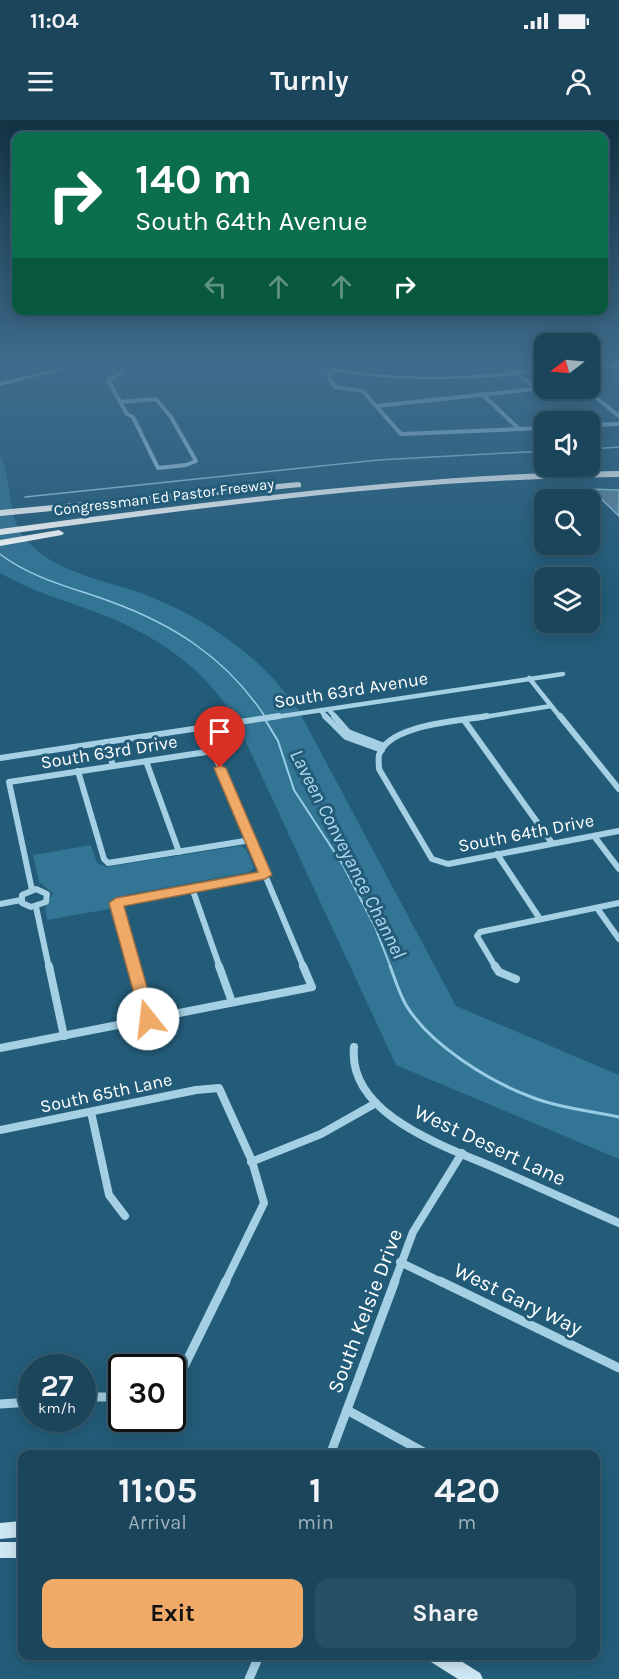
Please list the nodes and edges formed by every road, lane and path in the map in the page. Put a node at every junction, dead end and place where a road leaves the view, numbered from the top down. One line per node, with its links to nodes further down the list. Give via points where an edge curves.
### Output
1 (142, 435): 2 (street, via 158,468 196,461)
2 (181, 435)
3 (600, 466): 4 (highway)
4 (619, 466)
5 (534, 467): 7 (highway, Congressman Ed Pastor Freeway, via 402,474)
6 (619, 475): 7 (highway, Congressman Ed Pastor Freeway, via 438,479)
7 (303, 489): 8 (highway); 9 (highway, Congressman Ed Pastor Freeway); 10 (highway, Congressman Ed Pastor Freeway); 11 (highway)
8 (0, 513)
9 (0, 524)
10 (0, 532)
11 (0, 543)
12 (563, 674): 13 (street, South 63rd Avenue)
13 (529, 678): 14 (street); 15 (street, South 63rd Avenue)
14 (551, 706): 17 (street); 24 (street)
15 (329, 710): 16 (street, South 63rd Avenue); 19 (street, via 348,732)
16 (321, 711): 18 (street, South 63rd Avenue); 19 (street, via 341,736)
17 (464, 720): 19 (street, via 410,729); 28 (street)
18 (106, 742): 20 (street, South 63rd Avenue); 22 (street)
19 (383, 748): 30 (street, South 64th Drive, via 379,769 432,859 448,864)
20 (0, 758)
21 (146, 761): 22 (street, South 63rd Drive); 27 (street, South 63rd Drive, via 213,751); 29 (street)
22 (113, 766): 23 (street, South 63rd Drive)
23 (78, 771): 29 (street, via 108,863); 34 (street, South 63rd Drive, via 9,782)
24 (619, 789)
25 (619, 831): 26 (street, South 64th Drive)
26 (594, 836): 28 (street, South 64th Drive); 31 (street)
27 (251, 840): 29 (street); 32 (street)
28 (552, 843): 30 (street, South 64th Drive)
29 (179, 852)
30 (497, 854): 40 (street)
31 (619, 869)
32 (265, 875): 33 (street); 43 (street, via 312,987)
33 (192, 888): 43 (street); 44 (street, via 116,903)
34 (32, 890): 35 (street, via 25,892); 38 (street, via 43,891 48,897)
35 (21, 900): 37 (street); 38 (street, via 27,906)
36 (619, 903): 39 (street)
37 (0, 904)
38 (36, 906): 45 (street)
39 (597, 908): 40 (street); 41 (street)
40 (540, 919): 42 (street, via 480,932 477,936 499,972)
41 (619, 939)
42 (516, 979)
43 (232, 1002): 44 (street)
44 (148, 1019): 45 (street)
45 (64, 1035): 47 (street)
46 (354, 1047): 48 (street, West Desert Lane, via 351,1060 359,1081)
47 (0, 1048)
48 (376, 1103): 51 (street, West Desert Lane, via 411,1130); 52 (street, via 321,1134)
49 (91, 1112): 50 (street, South 65th Lane); 52 (street, South 65th Lane, via 219,1088); 53 (street, via 109,1195)
50 (0, 1131)
51 (462, 1153): 54 (street, West Desert Lane); 55 (street, South Kelsie Drive, via 413,1232)
52 (251, 1162): 56 (street, via 263,1185 264,1203)
53 (125, 1216)
54 (619, 1223)
55 (400, 1262): 57 (street, West Gary Way); 60 (street, South Kelsie Drive)
56 (186, 1362)
57 (619, 1368)
58 (18, 1403): 59 (street)
59 (0, 1404)
60 (347, 1410): 61 (street, South Kelsie Drive); 62 (street)
61 (332, 1450)
62 (420, 1450)
63 (18, 1529): 64 (main road)
64 (0, 1531)
65 (0, 1550): 66 (main road)
66 (18, 1550)
67 (256, 1660): 69 (street)
68 (443, 1660): 70 (main road)
69 (249, 1679)
70 (474, 1679)

